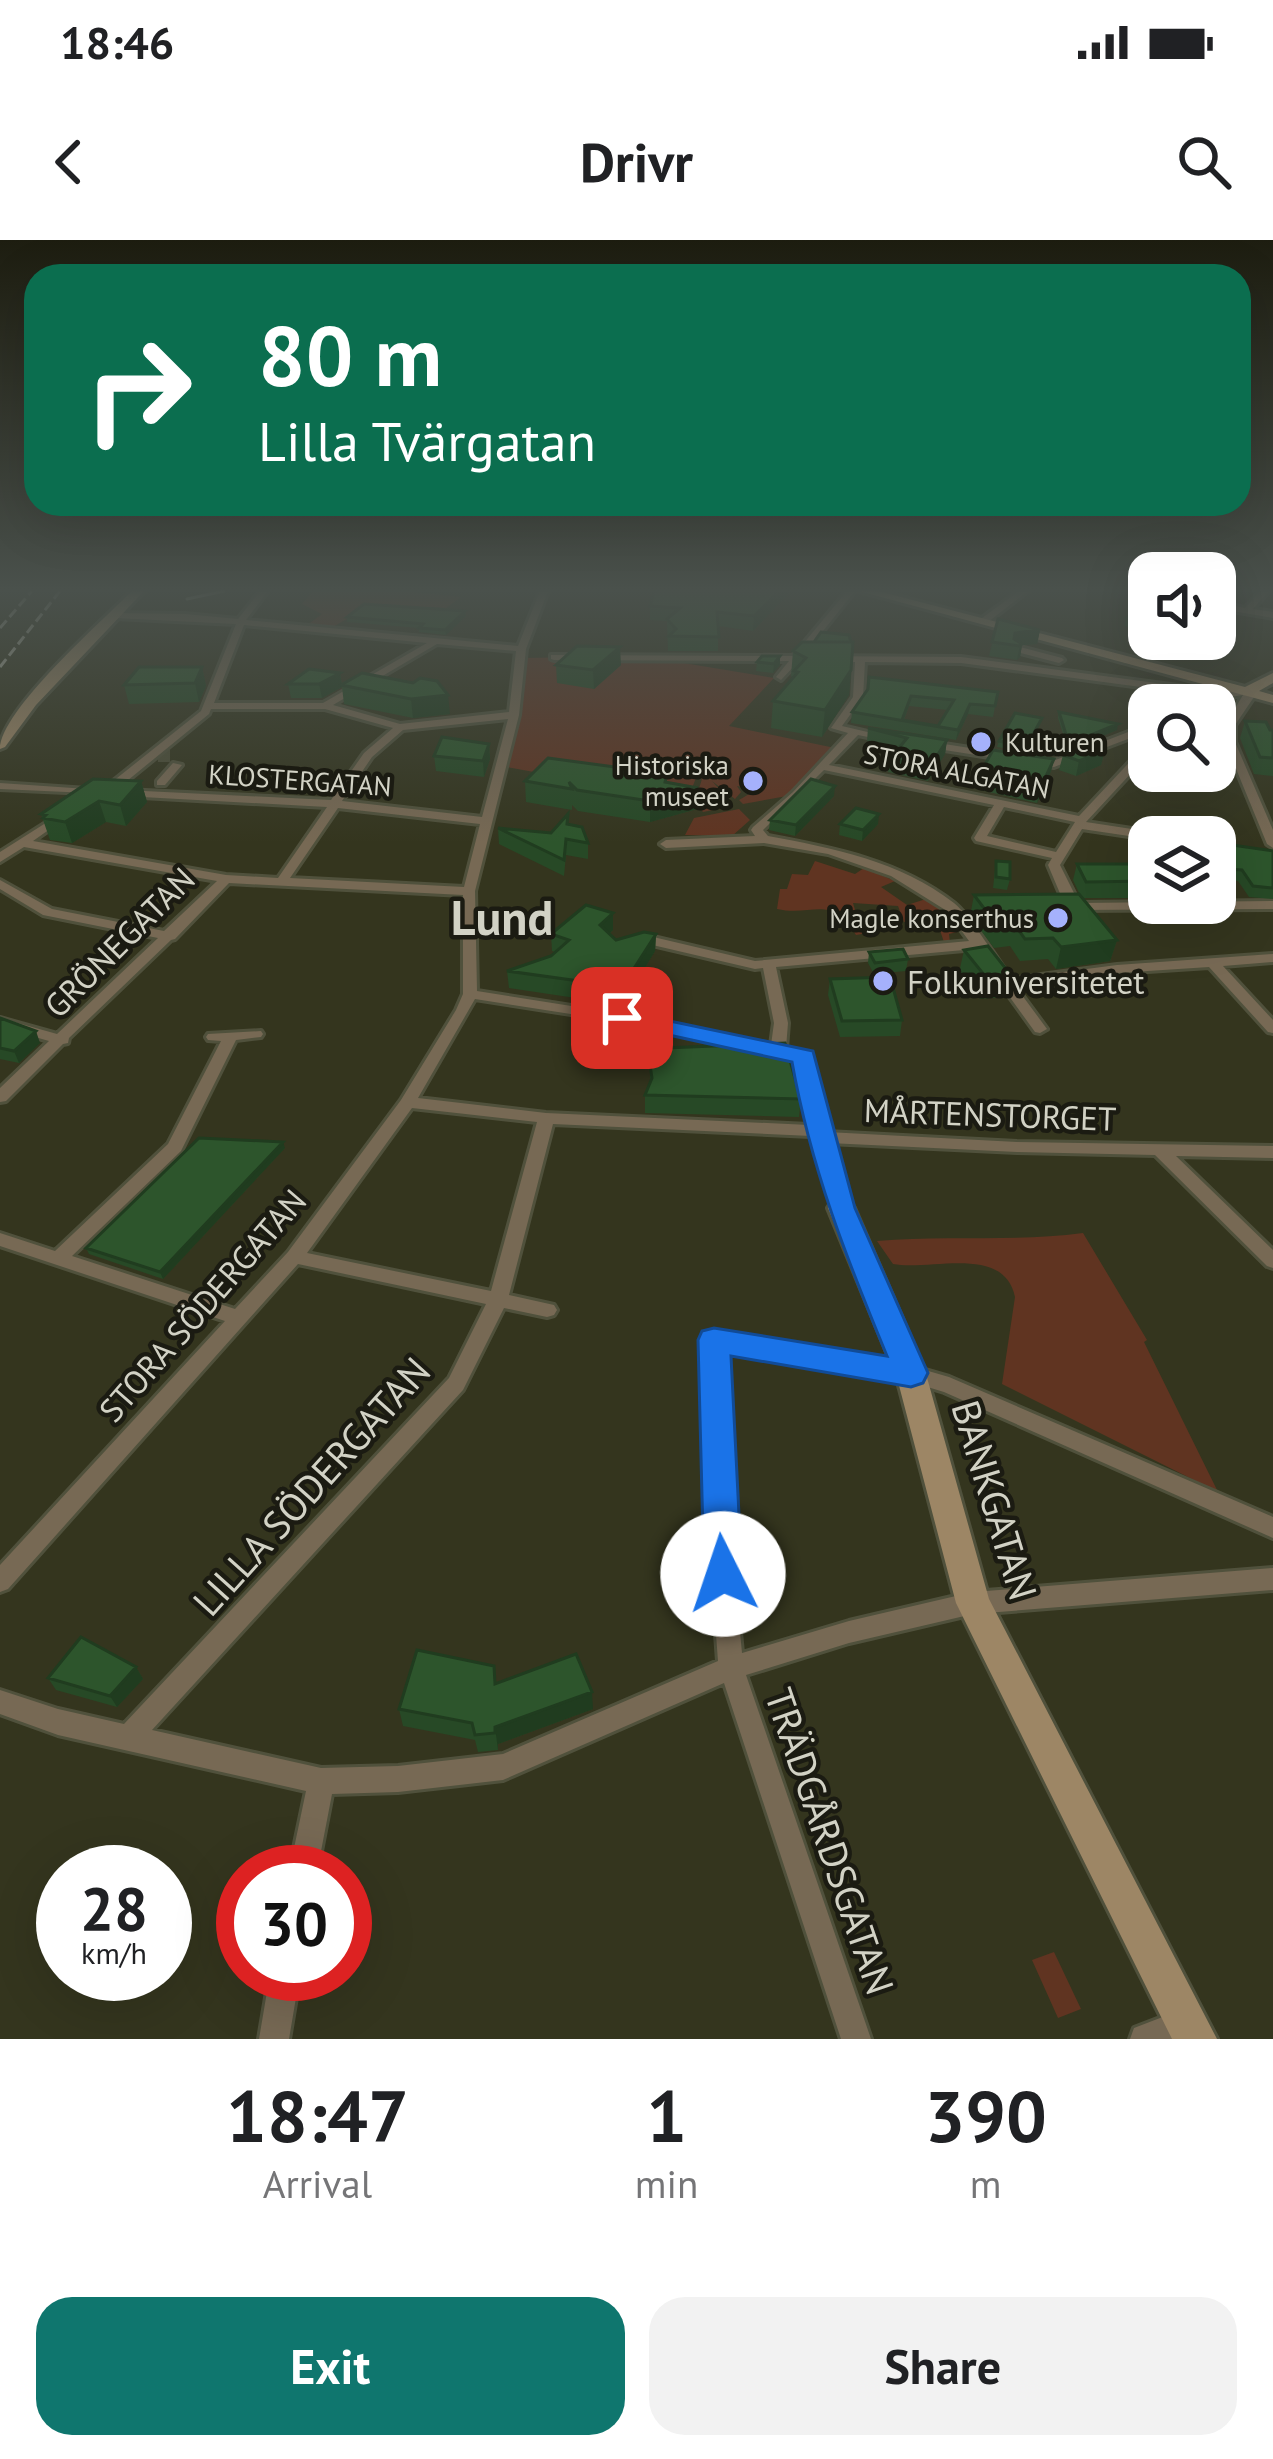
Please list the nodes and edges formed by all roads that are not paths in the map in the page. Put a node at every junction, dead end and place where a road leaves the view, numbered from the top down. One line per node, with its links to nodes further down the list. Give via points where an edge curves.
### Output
1 (58, 675): 19 (street)
2 (221, 675): 11 (street)
3 (379, 675): 12 (street)
4 (518, 675): 13 (street)
5 (859, 675): 17 (street, via 858,698 836,728)
6 (1087, 675): 9 (street)
7 (1185, 675): 9 (street)
8 (1273, 677): 9 (street)
9 (1247, 692): 10 (street); 14 (street)
10 (1273, 699)
11 (208, 706): 12 (street); 27 (street)
12 (325, 706): 15 (street)
13 (514, 715): 15 (street); 30 (street)
14 (1236, 716)
15 (400, 727): 28 (street, via 374,747)
16 (1128, 734): 18 (street)
17 (851, 738): 18 (street, via 1054,764); 23 (street)
18 (1107, 741): 20 (street)
19 (0, 744)
20 (1128, 749)
21 (177, 760): 26 (street)
22 (1236, 762): 36 (street)
23 (824, 767): 29 (street, STORA ALGATAN); 33 (street, via 757,830)
24 (1128, 774): 31 (street)
25 (0, 786): 27 (street, KLOSTERGATAN)
26 (156, 789): 27 (street, KLOSTERGATAN); 28 (street, KLOSTERGATAN)
27 (101, 792): 34 (street)
28 (335, 804): 30 (street, KLOSTERGATAN); 42 (street)
29 (1000, 805): 31 (street, STORA ALGATAN); 39 (street, via 980,836)
30 (488, 821): 44 (street)
31 (1081, 822): 32 (street, STORA ALGATAN); 39 (street)
32 (1128, 831)
33 (764, 839): 35 (street); 50 (street, via 895,874 958,908)
34 (23, 843): 40 (street); 41 (street)
35 (666, 844)
36 (1273, 844)
37 (1256, 852): 38 (street)
38 (1273, 855)
39 (1058, 856): 46 (street, via 1054,866)
40 (0, 858)
41 (226, 879): 42 (street); 48 (street, GRÖNEGATAN)
42 (281, 882): 44 (street)
43 (0, 884): 48 (street, via 48,912)
44 (469, 891): 55 (street)
45 (1273, 904): 46 (street)
46 (1075, 907): 47 (street)
47 (1053, 908)
48 (170, 936): 60 (street, GRÖNEGATAN)
49 (649, 940): 53 (street)
50 (975, 945): 53 (street); 54 (street)
51 (1273, 958): 52 (street)
52 (1212, 962): 54 (street); 58 (street)
53 (769, 965): 61 (street)
54 (1005, 985): 57 (street)
55 (470, 994): 61 (street); 63 (street, STORA SÖDERGATAN)
56 (0, 1022): 60 (street)
57 (1040, 1029)
58 (1273, 1030)
59 (256, 1034): 70 (street, via 221,1037 175,1147)
60 (63, 1040): 62 (street, GRÖNEGATAN)
61 (778, 1049): 65 (street, BANKGATAN, via 807,1063)
62 (0, 1097)
63 (408, 1102): 64 (street, MÅRTENSTORGET); 71 (street, STORA SÖDERGATAN)
64 (546, 1118): 65 (street, MÅRTENSTORGET); 73 (street, LILLA SÖDERGATAN)
65 (818, 1134): 66 (street, MÅRTENSTORGET); 68 (street, BANKGATAN)
66 (1160, 1150): 67 (street, MÅRTENSTORGET); 72 (street)
67 (1273, 1152)
68 (841, 1208): 76 (street, BANKGATAN)
69 (0, 1239): 70 (street)
70 (60, 1257): 75 (street)
71 (295, 1257): 73 (street); 75 (street, STORA SÖDERGATAN)
72 (1273, 1261)
73 (498, 1300): 74 (street); 83 (street, LILLA SÖDERGATAN, via 456,1384)
74 (547, 1310)
75 (239, 1318): 79 (street, STORA SÖDERGATAN)
76 (911, 1373): 77 (street); 80 (street, BANKGATAN); 81 (street, TRÄDGÅRDSGATAN, via 714,1340)
77 (1273, 1528)
78 (1273, 1579): 80 (street)
79 (0, 1581)
80 (974, 1603): 81 (street); 87 (street, BANKGATAN)
81 (730, 1668): 84 (street, via 503,1767); 89 (street, TRÄDGÅRDSGATAN)
82 (0, 1702): 83 (street)
83 (127, 1739): 84 (street)
84 (321, 1781): 85 (street)
85 (308, 1845)
86 (280, 2001): 88 (street)
87 (1191, 2031): 90 (street)
88 (274, 2039)
89 (856, 2039)
90 (1145, 2039)

